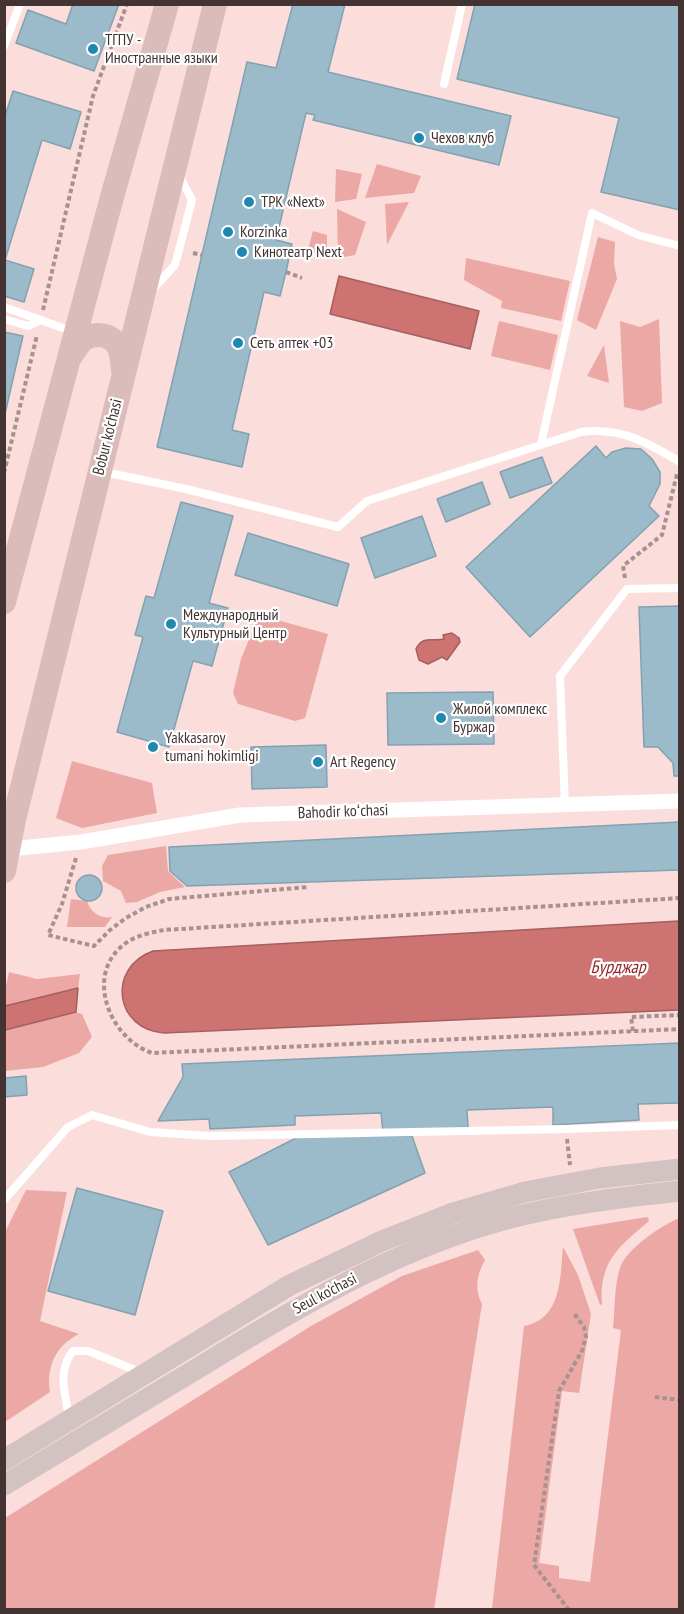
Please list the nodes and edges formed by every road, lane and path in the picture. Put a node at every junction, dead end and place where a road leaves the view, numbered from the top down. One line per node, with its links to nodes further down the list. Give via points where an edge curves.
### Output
1 (20, 4): 6 (lane)
2 (127, 4): 15 (path, via 93,96)
3 (167, 4): 16 (main road)
4 (215, 4): 22 (main road, Bobur ko'chasi)
5 (462, 4): 7 (lane)
6 (4, 46)
7 (444, 84)
8 (680, 246): 19 (lane, via 638,235 592,213)
9 (193, 253): 10 (path)
10 (202, 255)
11 (286, 272): 12 (path)
12 (302, 278)
13 (4, 307): 15 (lane)
14 (4, 319): 15 (lane, via 28,326)
15 (41, 320): 16 (lane); 20 (path)
16 (76, 333): 17 (main road)
17 (68, 359): 18 (main road, via 82,341 92,335 103,335 115,341 122,353); 27 (main road)
18 (123, 375)
19 (541, 444): 21 (lane, via 581,432 614,432 644,441); 22 (lane, via 367,501 338,527)
20 (7, 454): 24 (path)
21 (680, 462)
22 (100, 471): 31 (main road, Bobur ko'chasi)
23 (677, 472): 26 (path, via 662,535 623,566)
24 (4, 473)
25 (680, 588): 26 (lane)
26 (627, 589): 29 (lane, via 560,676)
27 (4, 602)
28 (680, 801): 29 (street, Bahodir koʻchasi)
29 (565, 806): 30 (street, Bahodir koʻchasi, via 240,815)
30 (81, 842): 31 (street, Bahodir koʻchasi); 32 (path, via 48,935 94,946 126,918 169,899)
31 (7, 860)
32 (308, 887)
33 (680, 898): 36 (path, via 165,930 129,941 119,949 111,960 104,986 105,1001 117,1026 131,1042 152,1053)
34 (680, 1015): 36 (path, via 632,1017)
35 (680, 1029): 36 (path)
36 (633, 1031)
37 (680, 1125): 38 (lane)
38 (567, 1130): 39 (path); 42 (lane, via 210,1136 150,1132 92,1115 68,1127)
39 (570, 1165)
40 (680, 1169): 44 (main road, Seul ko'chasi, via 525,1192 421,1224 312,1273)
41 (680, 1191): 49 (main road, Seul ko'chasi, via 534,1212 462,1232 392,1260 301,1305)
42 (4, 1200)
43 (573, 1312): 50 (path, via 586,1337 560,1391 534,1565)
44 (144, 1374): 47 (main road, Seul ko'chasi); 47 (lane, via 88,1351 73,1351 65,1360 62,1374)
45 (655, 1397): 46 (path)
46 (680, 1400)
47 (69, 1420): 48 (main road, Seul ko'chasi)
48 (4, 1460)
49 (4, 1485)
50 (569, 1610)

